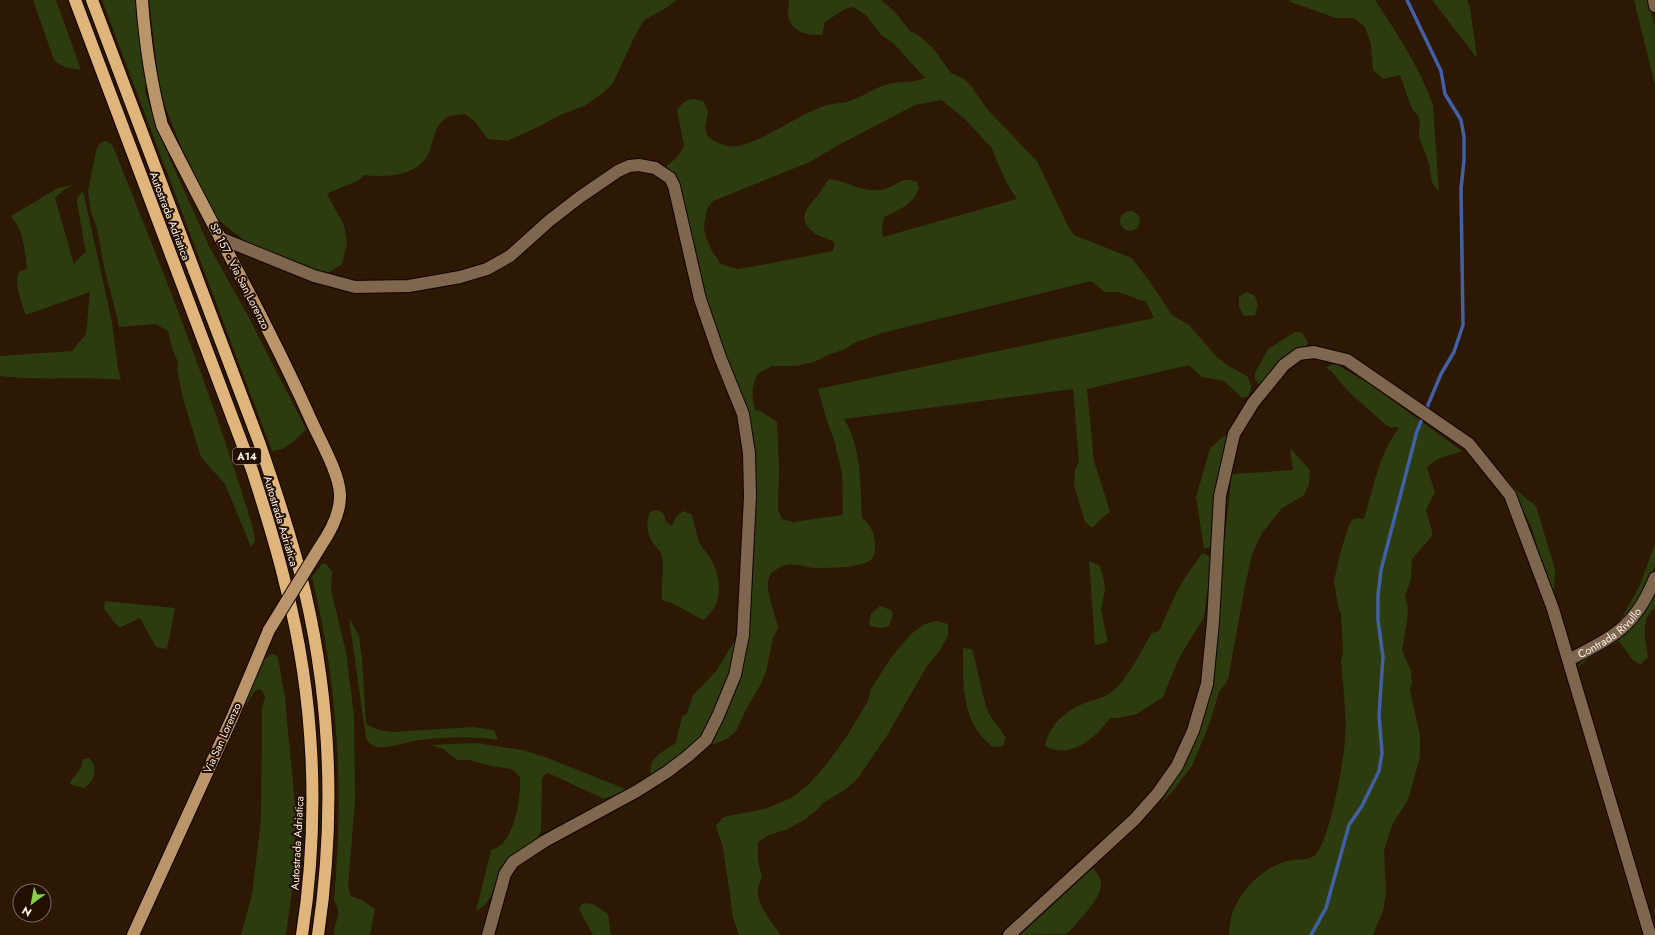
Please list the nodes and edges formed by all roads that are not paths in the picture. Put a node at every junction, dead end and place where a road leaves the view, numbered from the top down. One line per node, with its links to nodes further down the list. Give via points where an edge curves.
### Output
1 (75, 0): 11 (highway, Autostrada Adriatica / A14, via 249,462 286,584 300,650 311,762 311,857)
2 (92, 0): 12 (highway, Autostrada Adriatica / A14, via 259,442 280,504 305,593 320,674 328,760 326,865)
3 (142, 0): 6 (main road, SP 157 - Via San Lorenzo, via 154,94 162,125)
4 (1654, 0): 5 (street)
5 (1655, 6)
6 (220, 238): 7 (main road, SP 157 - Via San Lorenzo, via 295,384 334,471 340,493 339,505 330,532); 13 (street, via 314,276 355,287 408,286 460,277 487,269 510,256 580,197 629,166 655,168 670,178 674,186 700,298 743,414 749,453 750,496 743,635 735,675 706,740 688,756 640,789 545,840 513,862 505,874)
7 (320, 547): 10 (main road, Via San Lorenzo, bridge, via 269,630 232,718)
8 (1655, 578): 9 (street, Contrada Rivullo, via 1646,598 1626,625 1611,637)
9 (1569, 660): 14 (street, via 1553,609 1510,495 1469,444 1347,360 1314,352 1299,354 1284,365 1252,403 1234,434 1220,496 1207,684 1193,731 1177,766 1135,819); 15 (street)
10 (133, 935)
11 (302, 935)
12 (318, 935)
13 (488, 935)
14 (1009, 935)
15 (1650, 935)

